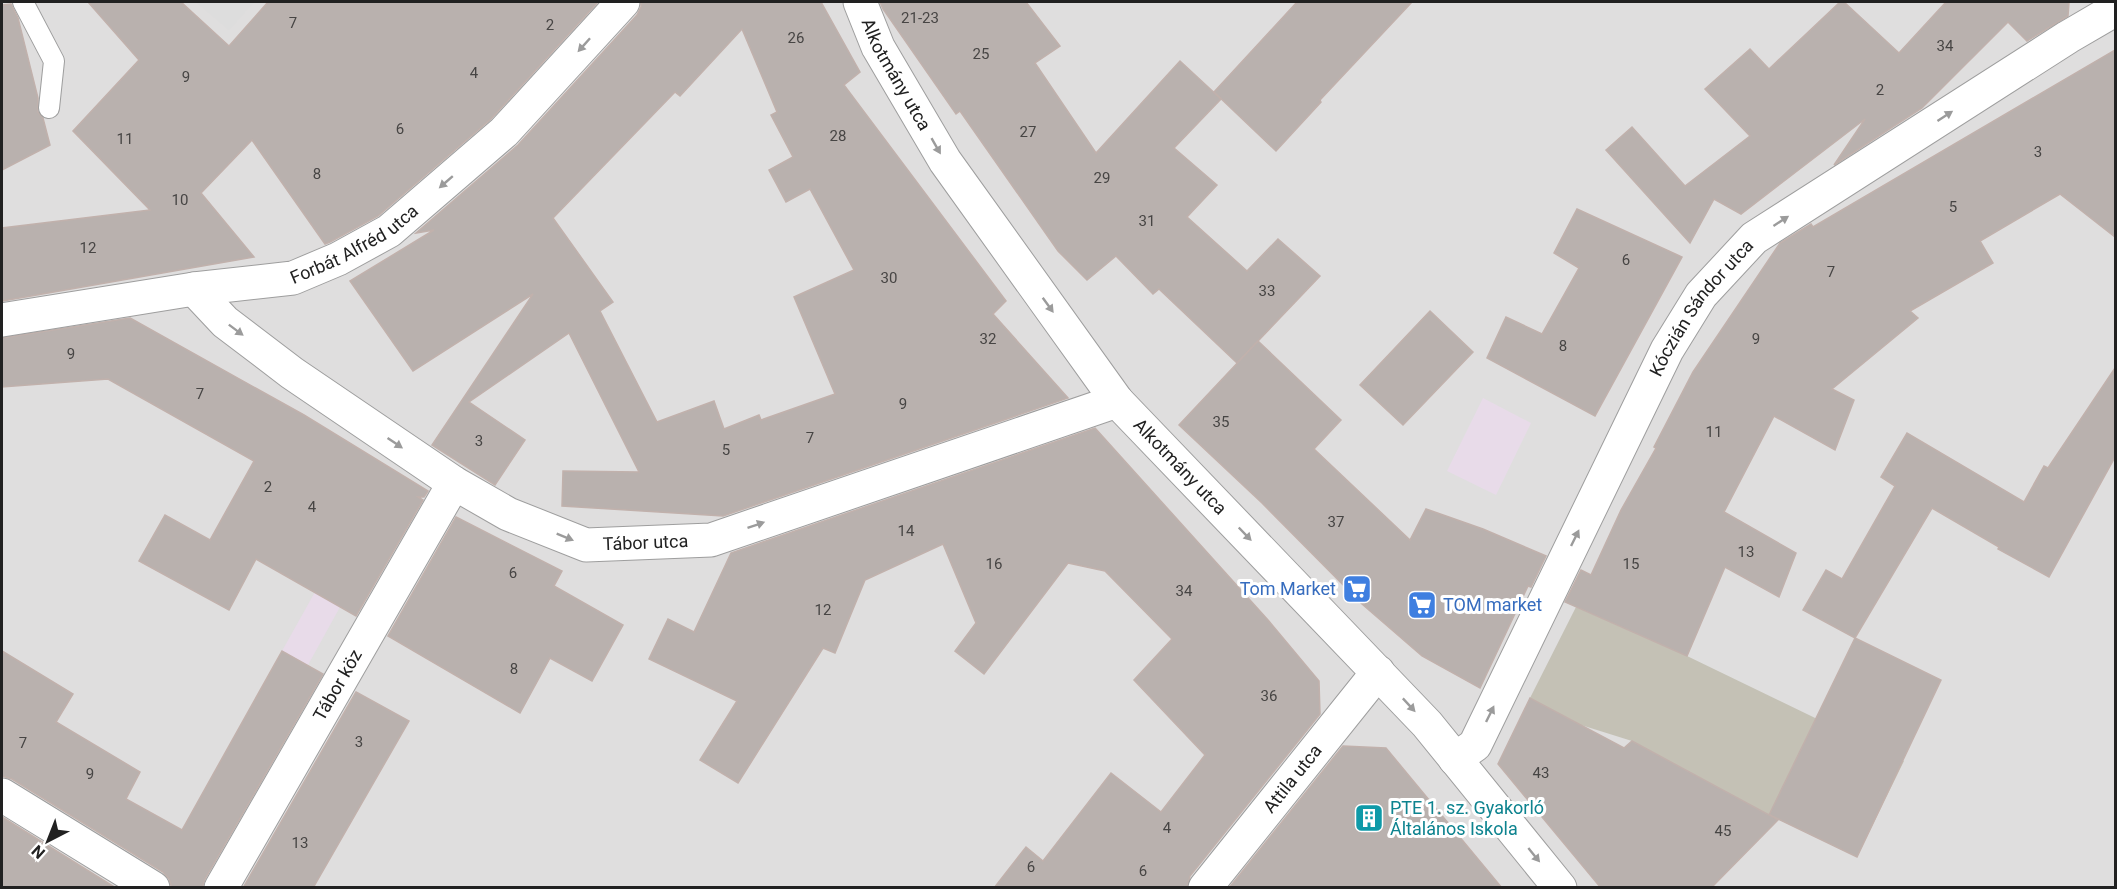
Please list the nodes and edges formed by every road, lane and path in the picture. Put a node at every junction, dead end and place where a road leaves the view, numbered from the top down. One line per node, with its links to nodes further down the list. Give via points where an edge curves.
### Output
1 (23, 2): 5 (lane, via 54,61)
2 (623, 2): 6 (street, Forbát Alfréd utca, one-way to 6, via 504,132 389,231 293,278)
3 (860, 2): 8 (street, Alkotmány utca, one-way to 8, via 878,47 945,161)
4 (2115, 9): 11 (street, Kóczián Sándor utca, one-way to 4, via 1475,745 1667,350 1701,295 1754,238)
5 (49, 108)
6 (194, 289): 7 (street, Forbát Alfréd utca); 9 (street, Tábor utca, one-way to 9, via 225,321 292,373)
7 (2, 320)
8 (1117, 401): 9 (street, Tábor utca, one-way to 8, via 508,514 586,545 711,540); 10 (street, Alkotmány utca, one-way to 10)
9 (454, 483): 14 (street, Tábor köz)
10 (1378, 672): 11 (street, Alkotmány utca, one-way to 11); 15 (street, Attila utca)
11 (1455, 759): 16 (street, Alkotmány utca, one-way to 16)
12 (2, 795): 13 (street)
13 (153, 888)
14 (221, 888)
15 (1205, 888)
16 (1560, 888)

